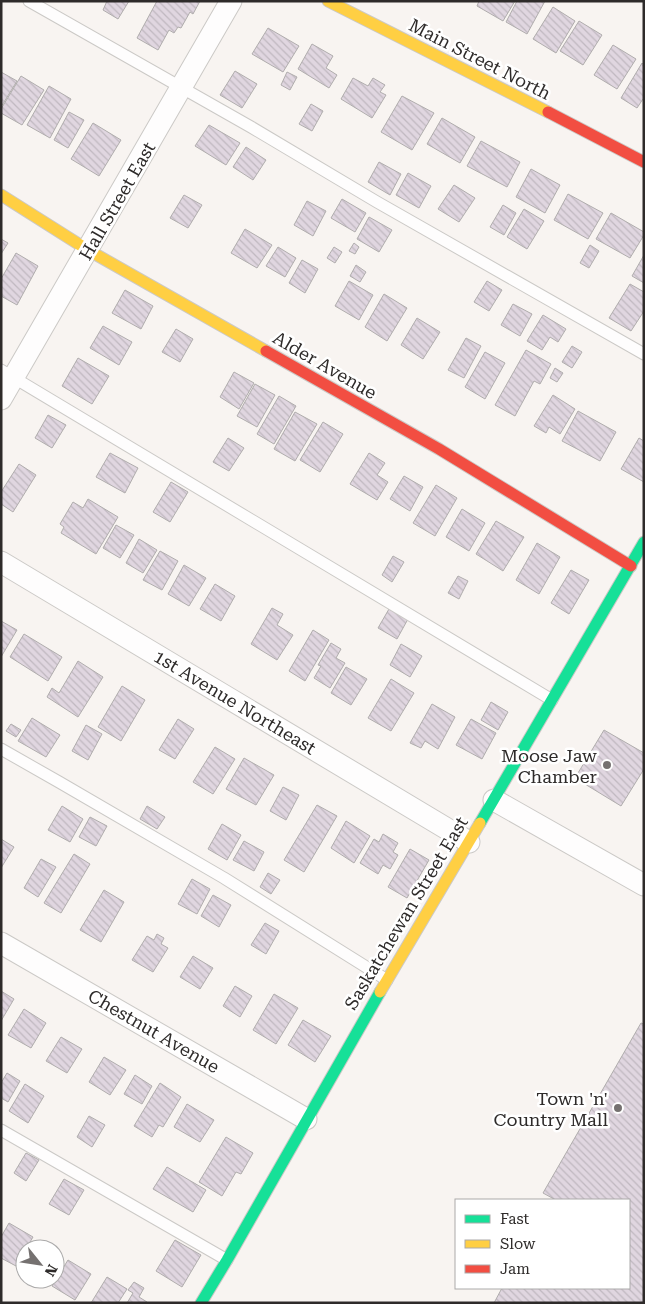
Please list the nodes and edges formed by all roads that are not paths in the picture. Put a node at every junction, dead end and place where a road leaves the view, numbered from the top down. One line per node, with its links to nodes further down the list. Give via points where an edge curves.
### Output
1 (29, 1): 4 (lane)
2 (231, 1): 4 (street, Hall Street East)
3 (328, 1): 5 (street, Main Street North)
4 (182, 88): 9 (street, Hall Street East); 10 (lane)
5 (617, 147): 6 (street, Main Street North); 7 (street, Main Street North)
6 (644, 162)
7 (644, 168)
8 (1, 195): 9 (street, Alder Avenue)
9 (88, 250): 11 (street, Hall Street East); 15 (street, Alder Avenue, via 439,449)
10 (644, 354)
11 (8, 374): 12 (street, Hall Street East); 16 (lane)
12 (1, 400)
13 (644, 542): 15 (street, Saskatchewan Street East)
14 (1, 562): 19 (street, 1st Avenue Northeast)
15 (630, 566): 16 (street, Saskatchewan Street East)
16 (552, 700): 18 (street, Saskatchewan Street East)
17 (1, 749): 22 (lane, via 224,878)
18 (494, 800): 19 (street, Saskatchewan Street East); 20 (street)
19 (469, 842): 22 (street, Saskatchewan Street East)
20 (644, 886)
21 (1, 943): 23 (street, Chestnut Avenue)
22 (386, 980): 23 (street, Saskatchewan Street East)
23 (306, 1119): 25 (street, Saskatchewan Street East)
24 (1, 1130): 25 (lane)
25 (227, 1260): 26 (street, Saskatchewan Street East)
26 (201, 1303)

